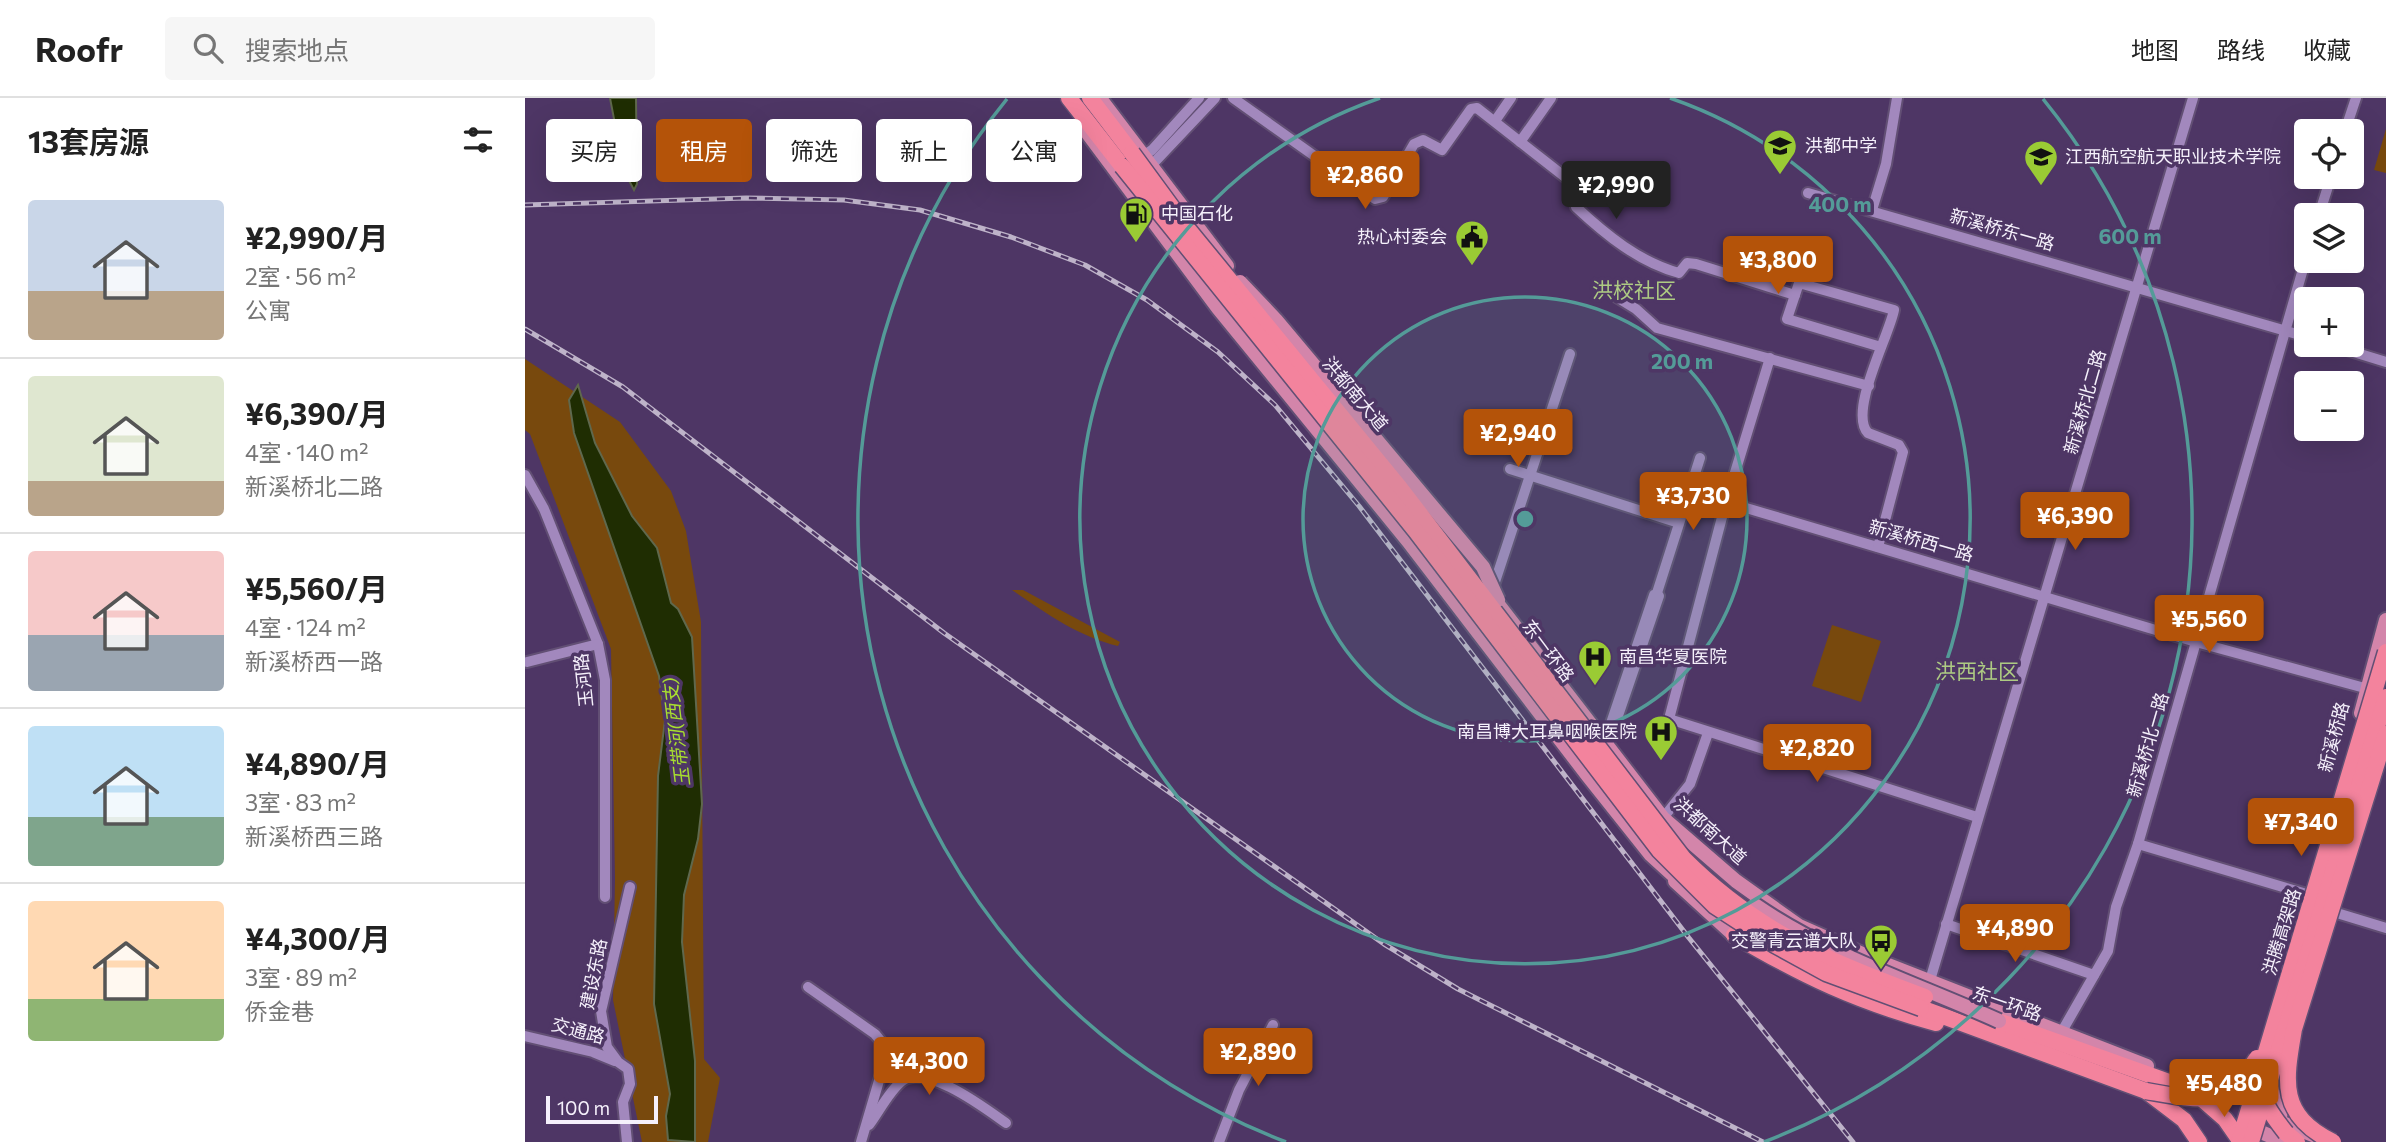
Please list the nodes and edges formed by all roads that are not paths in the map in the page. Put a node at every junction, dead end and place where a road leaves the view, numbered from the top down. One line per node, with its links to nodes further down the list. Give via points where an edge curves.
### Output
1 (1061, 98): 17 (main road)
2 (1069, 98): 72 (highway, 东一环路, bridge, via 1415,530 1659,850 1715,906 1826,973)
3 (1090, 98): 21 (highway, 东一环路, bridge)
4 (1100, 98): 16 (main road, 洪都南大道)
5 (1199, 98): 16 (street)
6 (1215, 98): 16 (street)
7 (1233, 98): 14 (street, via 1375,199 1383,197 1419,140 1442,150 1473,107)
8 (1511, 98): 14 (street)
9 (1551, 98): 15 (street)
10 (1896, 98): 20 (street, via 1886,164)
11 (2193, 98): 23 (street, 新溪桥北二路)
12 (2356, 98): 13 (street)
13 (2349, 119)
14 (1495, 121): 15 (street)
15 (1520, 142): 24 (street, via 1574,184 1576,207 1644,260 1679,273 1687,263 1696,264)
16 (1148, 160): 17 (street); 18 (street); 41 (main road, 洪都南大道, via 1255,304)
17 (1115, 174): 18 (main road)
18 (1127, 189): 56 (main road)
19 (1808, 193): 20 (street, 新溪桥东一路)
20 (1872, 210): 23 (street, 新溪桥东一路)
21 (1187, 228): 41 (main road, bridge, via 1276,320 1483,567); 66 (highway, 东一环路, bridge, via 1400,488 1684,859 1720,894 1829,961)
22 (2301, 273): 26 (street, 新溪桥北一路)
23 (2136, 287): 26 (street, 新溪桥东一路); 42 (street, 新溪桥北二路)
24 (1795, 295): 28 (street, via 1787,319); 28 (street, via 1798,283 1894,310)
25 (1615, 296): 31 (street, via 1657,328)
26 (2283, 329): 27 (street, 新溪桥东一路); 44 (street, 新溪桥北一路)
27 (2294, 333)
28 (1881, 347): 33 (street)
29 (1570, 355): 37 (street)
30 (2364, 355): 32 (street)
31 (1770, 358): 33 (street); 38 (street)
32 (2386, 362)
33 (1869, 386): 40 (street, via 1861,424 1868,433 1899,445 1903,454)
34 (1700, 458): 39 (street)
35 (1510, 469): 37 (street)
36 (525, 475): 45 (street, 玉河路, via 544,509)
37 (1532, 476): 39 (street); 41 (street)
38 (1726, 502): 40 (street, 新溪桥西一路); 50 (street, via 1669,719)
39 (1679, 523): 52 (street)
40 (1878, 547): 42 (street, 新溪桥西一路)
41 (1495, 596): 52 (main road, 洪都南大道)
42 (2047, 596): 44 (street, 新溪桥西一路); 53 (street, 新溪桥北二路)
43 (2386, 620): 48 (main road, 新溪桥路)
44 (2196, 642): 48 (street, 新溪桥西一路); 55 (street, 新溪桥北一路)
45 (598, 644): 47 (street); 59 (street, 玉河路, via 605,680)
46 (2386, 652): 48 (highway, 洪腾高架路, bridge)
47 (526, 665)
48 (2379, 692): 58 (main road, 新溪桥路, via 2356,736); 73 (highway, bridge, via 2350,737); 80 (highway, 洪腾高架路, bridge); 86 (highway, 洪腾高架路, bridge)
49 (2386, 710): 60 (main road)
50 (1708, 733): 53 (street); 54 (street, via 1689,784)
51 (2386, 734): 69 (highway, bridge)
52 (1606, 743): 54 (main road, 洪都南大道)
53 (1977, 817): 61 (street, 新溪桥北二路)
54 (1666, 821): 66 (main road, 洪都南大道, via 1736,881 1799,926); 67 (main road, bridge, via 1700,862 1794,932)
55 (2138, 844): 58 (street); 64 (street, 新溪桥北一路, via 2116,907 2108,951)
56 (1650, 854): 63 (main road); 80 (main road, via 1699,899 1780,951 2199,1104)
57 (630, 887): 74 (street, 建设东路, via 601,1011 607,1047)
58 (2308, 895): 60 (street); 77 (main road, 新溪桥路)
59 (605, 897)
60 (2327, 910): 62 (street); 78 (main road)
61 (1946, 924): 64 (street); 66 (street, 新溪桥北二路)
62 (2386, 928)
63 (1734, 934): 72 (highway, via 1789,968 1859,1000)
64 (2094, 975): 70 (street, 新溪桥北一路)
65 (808, 987): 81 (street, via 875,1034 888,1050)
66 (1927, 989): 67 (highway, 东一环路, bridge); 70 (main road, 洪都南大道)
67 (1999, 1021): 75 (highway, 东一环路)
68 (1273, 1025): 84 (street, via 1239,1090)
69 (2294, 1028): 76 (highway, bridge, via 2265,1070 2249,1087 2233,1094 2193,1100); 88 (highway, bridge, via 2287,1073 2292,1107 2311,1129)
70 (2061, 1032): 77 (main road, 洪都南大道)
71 (525, 1036): 74 (street, 交通路, via 593,1052)
72 (2019, 1045): 76 (highway, 东一环路)
73 (2261, 1048): 75 (highway, bridge, via 2246,1075 2231,1082); 87 (highway, bridge, via 2259,1084 2271,1114)
74 (621, 1064): 83 (street, 建设东路, via 628,1069 630,1084 623,1102)
75 (2183, 1087): 86 (highway, bridge, via 2208,1102)
76 (2146, 1091): 85 (highway, via 2184,1120)
77 (2244, 1104): 78 (main road, 洪都南大道); 80 (street)
78 (2279, 1122): 82 (street); 88 (main road, 洪都南大道)
79 (1006, 1123): 81 (street, via 958,1090 909,1077 900,1082)
80 (2246, 1130): 82 (main road); 86 (street)
81 (862, 1138)
82 (2274, 1140)
83 (627, 1142)
84 (1219, 1142)
85 (2199, 1142)
86 (2239, 1142)
87 (2297, 1142)
88 (2333, 1142)

